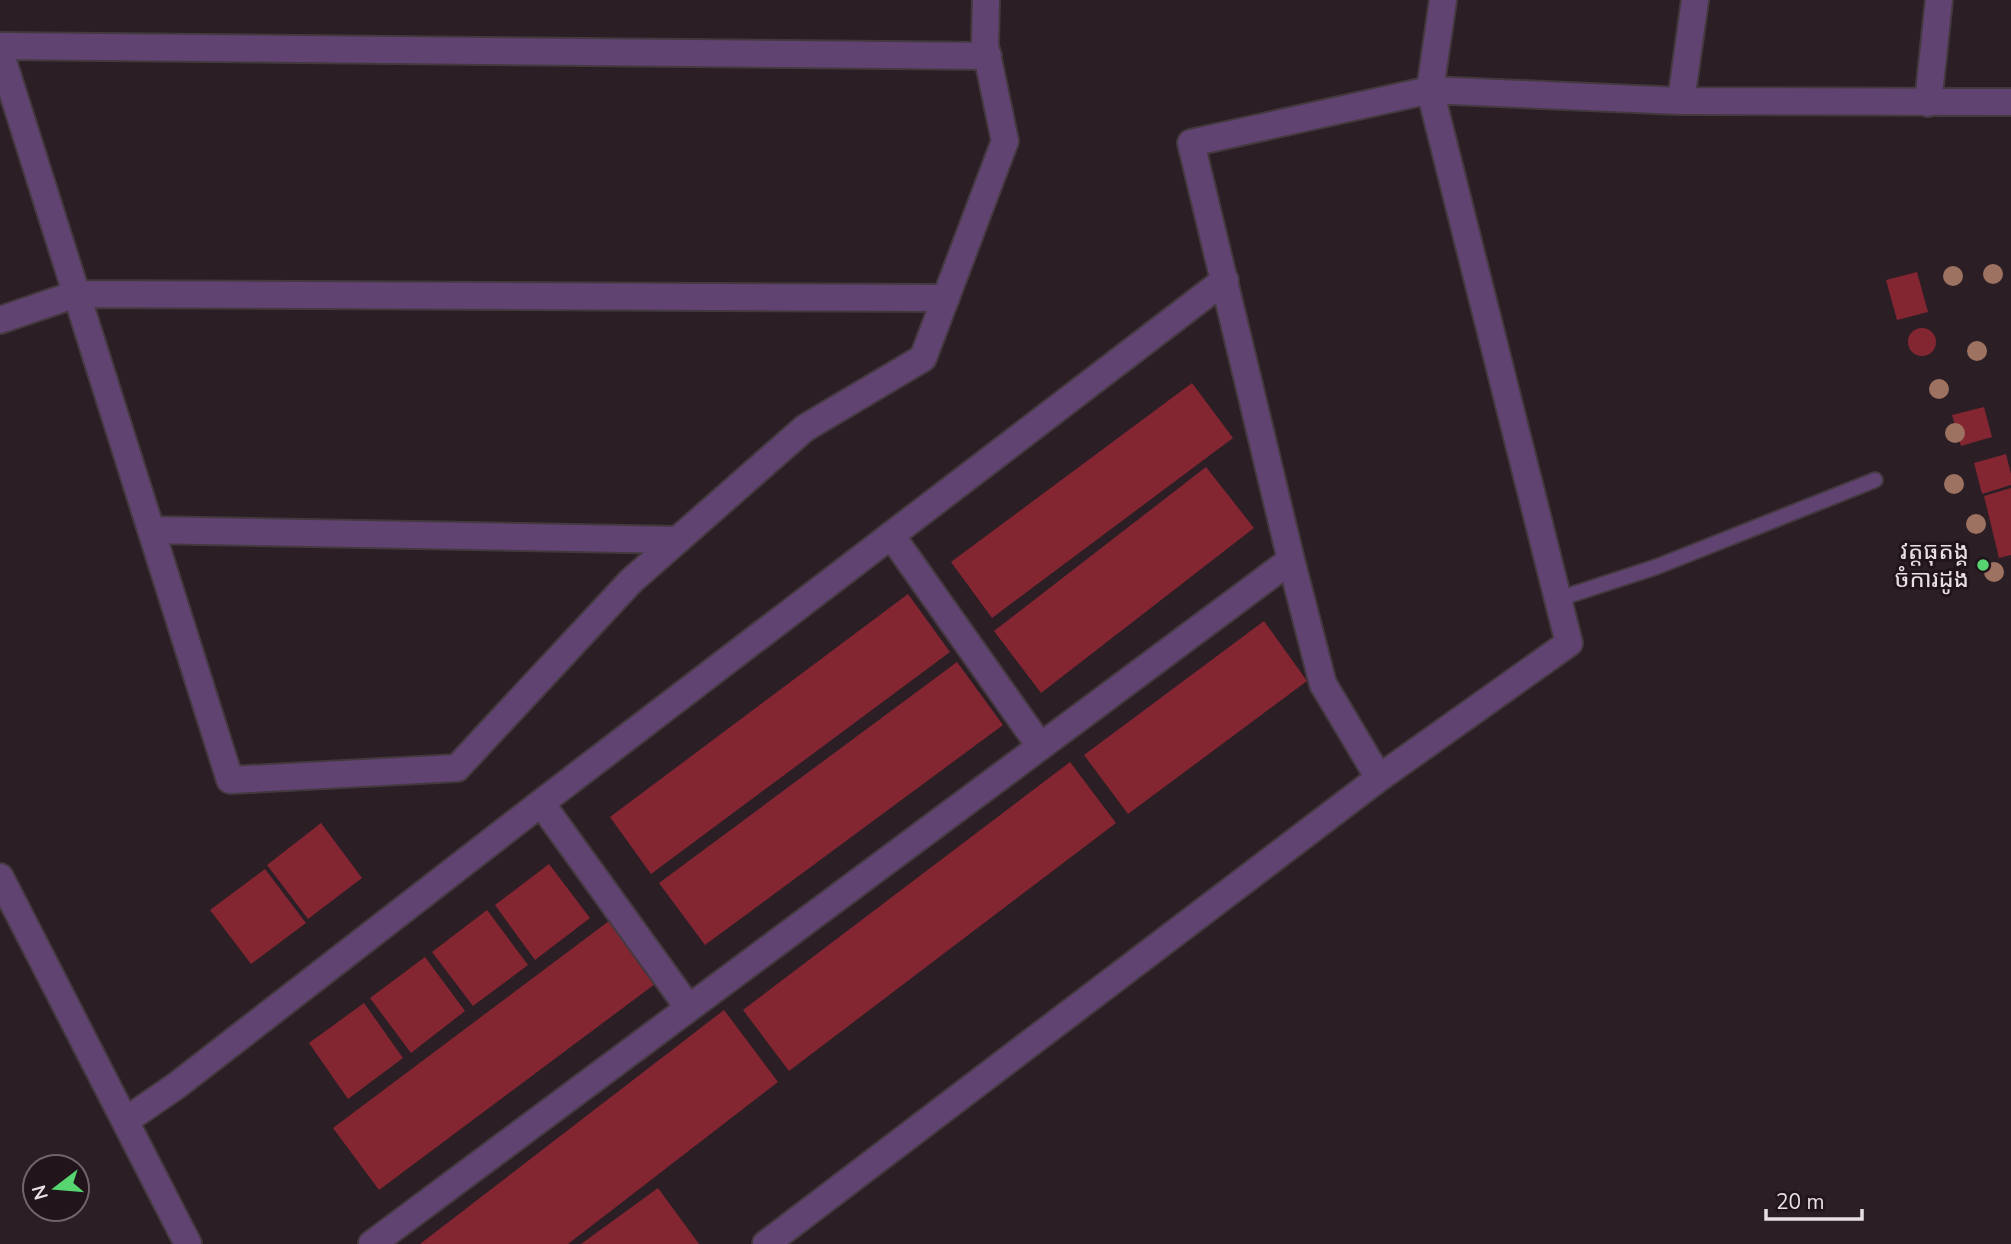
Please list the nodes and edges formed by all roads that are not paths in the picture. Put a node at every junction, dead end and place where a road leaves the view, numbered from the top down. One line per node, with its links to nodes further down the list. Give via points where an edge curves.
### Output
1 (986, 0): 7 (street)
2 (1443, 0): 8 (street)
3 (1695, 0): 9 (street)
4 (1939, 0): 11 (street)
5 (0, 46): 7 (street)
6 (0, 52): 13 (street)
7 (988, 56): 14 (street, via 1006,141)
8 (1430, 90): 9 (street); 12 (street, via 1191,143); 21 (street)
9 (1681, 101): 11 (street)
10 (2011, 102): 11 (street)
11 (1928, 103)
12 (1225, 280): 18 (street); 20 (street)
13 (76, 294): 14 (street); 15 (street); 17 (street)
14 (946, 298): 19 (street, via 923,358 804,428)
15 (0, 320)
16 (1875, 481): 21 (lane, via 1656,567)
17 (151, 530): 19 (street); 19 (street, via 230,780 457,768 632,581)
18 (891, 535): 22 (street); 24 (street)
19 (678, 540)
20 (1291, 560): 22 (street); 23 (street, via 1324,684)
21 (1558, 599): 23 (street, via 1569,643)
22 (1040, 746): 26 (street)
23 (1379, 778): 30 (street)
24 (541, 803): 26 (street); 27 (street)
25 (0, 877): 27 (street)
26 (688, 1007): 29 (street)
27 (125, 1121): 28 (street)
28 (188, 1244)
29 (372, 1244)
30 (766, 1244)

